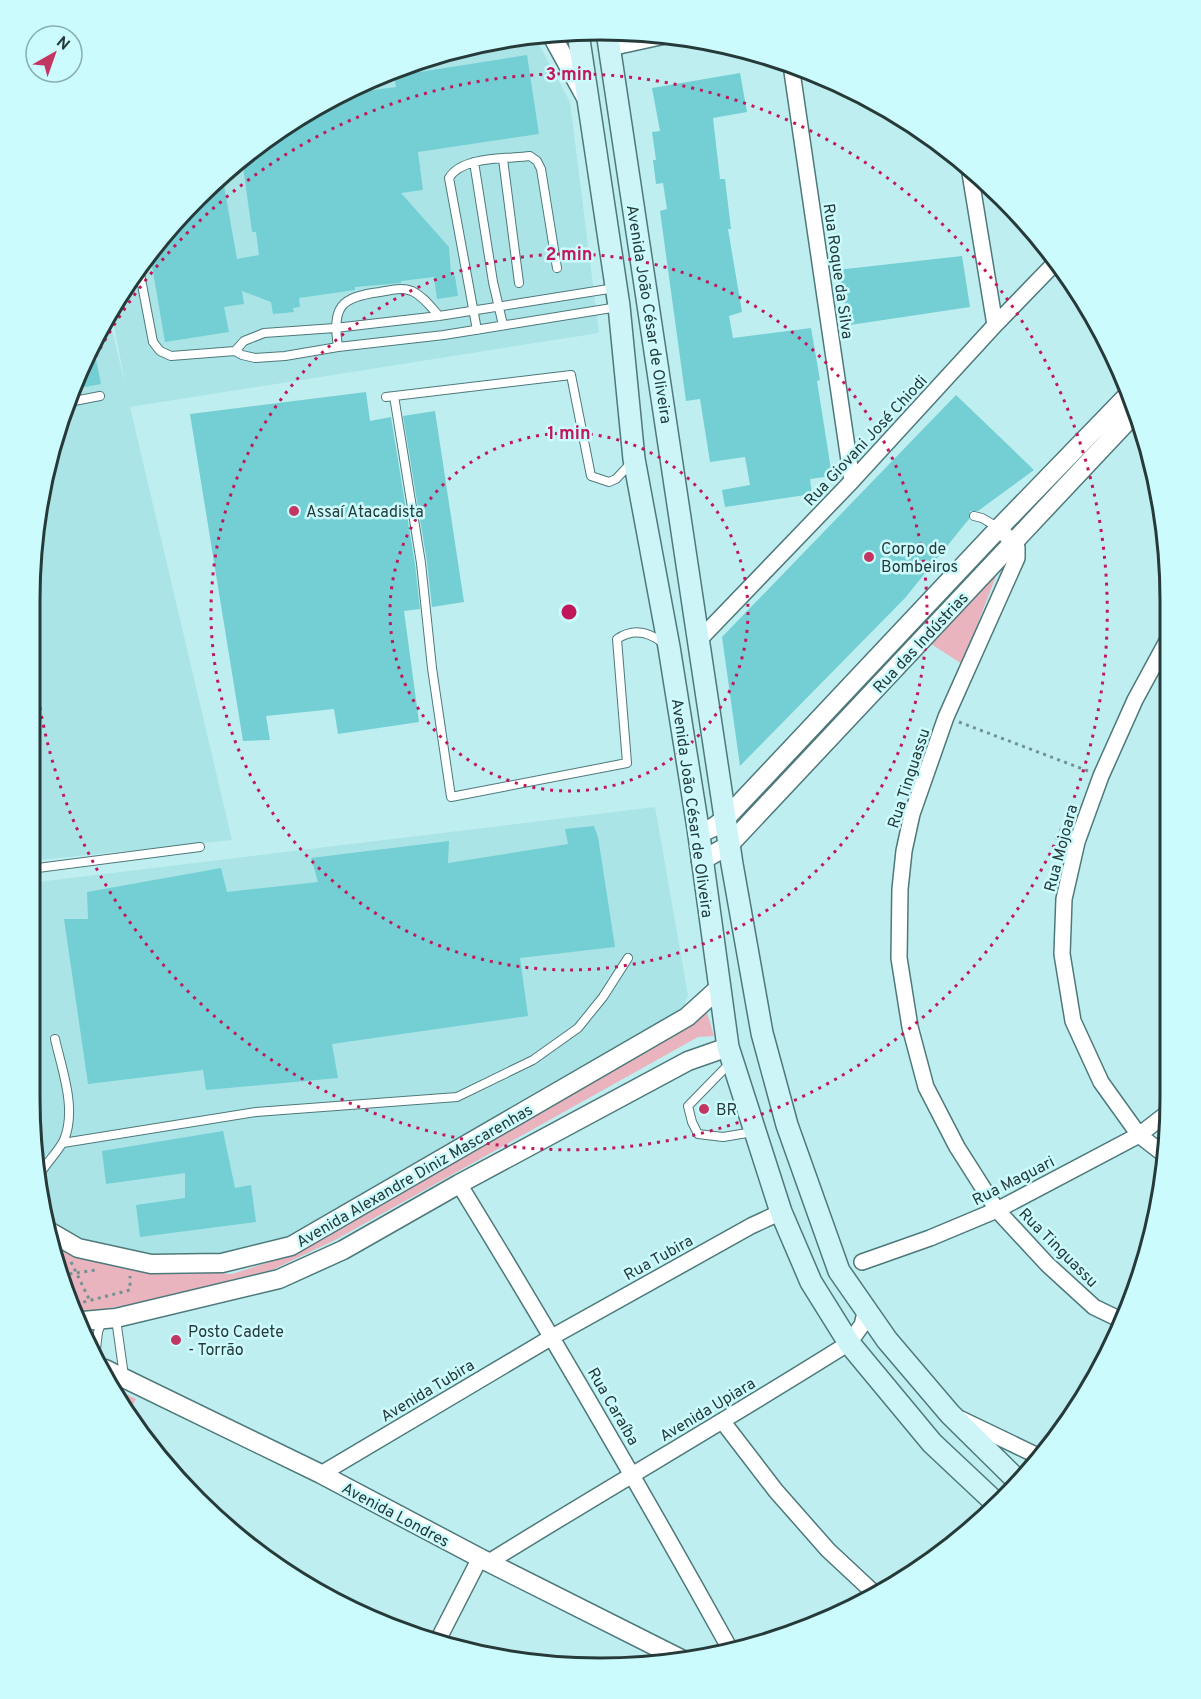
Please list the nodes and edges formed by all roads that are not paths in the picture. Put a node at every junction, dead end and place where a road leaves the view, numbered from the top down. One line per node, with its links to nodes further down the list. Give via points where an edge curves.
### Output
1 (579, 41): 5 (main road, Avenida João César de Oliveira)
2 (609, 41): 6 (main road, Avenida João César de Oliveira)
3 (556, 43): 5 (street)
4 (792, 74): 29 (street, Rua Roque da Silva)
5 (588, 102): 6 (main road, via 601,96 611,97); 14 (main road, Avenida João César de Oliveira)
6 (618, 105): 33 (main road, Avenida João César de Oliveira)
7 (503, 159): 8 (lane); 10 (lane, via 530,156 537,161); 13 (lane)
8 (474, 162): 15 (lane); 16 (lane, via 460,166 449,178)
9 (971, 180): 19 (street)
10 (556, 268)
11 (1051, 268): 19 (street, Rua Giovani José Chiodi)
12 (141, 280): 23 (lane, via 153,342 160,351 171,356)
13 (519, 283)
14 (618, 297): 15 (lane); 18 (lane); 28 (main road, Avenida João César de Oliveira)
15 (499, 306): 16 (lane); 18 (lane)
16 (473, 311): 17 (lane); 21 (lane)
17 (439, 316): 20 (lane); 20 (lane, via 414,292 405,289 357,295 345,302)
18 (503, 325): 21 (lane)
19 (995, 325): 29 (street, Rua Giovani José Chiodi)
20 (335, 328): 22 (lane); 23 (lane, via 264,333 244,340)
21 (477, 330): 22 (lane)
22 (338, 347): 23 (lane, via 255,358)
23 (235, 351)
24 (100, 396): 25 (lane)
25 (78, 400)
26 (1123, 400): 31 (street, Rua das Indústrias)
27 (1130, 418): 32 (street, Rua das Indústrias)
28 (634, 459): 34 (main road, Avenida João César de Oliveira); 34 (lane, via 609,482 591,476 572,375 390,396 421,562 452,797 627,763 617,639 638,631 655,636)
29 (852, 481): 33 (street, Rua Giovani José Chiodi)
30 (974, 516): 31 (lane)
31 (999, 528): 32 (street); 36 (street, Rua das Indústrias)
32 (1014, 542): 38 (street, Rua das Indústrias); 53 (street, Rua Tinguassu, via 1019,552 1017,558 946,717 912,814 900,889 899,958 910,1027 926,1087 957,1147)
33 (699, 640): 36 (main road, Avenida João César de Oliveira)
34 (669, 647): 37 (main road, Avenida João César de Oliveira)
35 (1160, 654): 48 (street, Rua Mojoara, via 1101,776 1077,842 1064,899 1062,954 1073,1021 1101,1082)
36 (726, 818): 37 (street, Rua das Indústrias); 38 (main road, Avenida João César de Oliveira)
37 (698, 834): 40 (main road, Avenida João César de Oliveira)
38 (729, 845): 40 (street, Rua das Indústrias); 57 (main road, Avenida João César de Oliveira, via 762,1033 787,1125 839,1271)
39 (200, 847): 41 (lane)
40 (701, 861): 43 (main road, Avenida João César de Oliveira)
41 (40, 868)
42 (628, 958): 49 (lane, via 578,1028 533,1060 457,1097 256,1112)
43 (719, 988): 45 (main road, Avenida João César de Oliveira); 55 (street, Avenida Alexandre Diniz Mascarenhas, via 687,1017 291,1246 222,1263 151,1264 78,1248)
44 (55, 1039): 49 (lane, via 69,1105 70,1125)
45 (730, 1054): 47 (main road, Avenida João César de Oliveira); 47 (lane, via 715,1081 688,1106 692,1122 698,1134 723,1137); 52 (street, Avenida Alexandre Diniz Mascarenhas, via 688,1061)
46 (1159, 1119): 48 (street, Rua Maguari)
47 (755, 1131): 54 (main road, Avenida João César de Oliveira)
48 (1139, 1135): 50 (street, Rua Mojoara); 53 (street, Rua Maguari)
49 (63, 1143): 51 (lane)
50 (1158, 1150)
51 (45, 1168)
52 (459, 1184): 58 (street, Avenida Alexandre Diniz Mascarenhas, via 343,1250 279,1279); 61 (street, Rua Caraíba)
53 (997, 1210): 56 (street, Rua Maguari); 59 (street, Rua Tinguassu, via 1094,1306)
54 (781, 1212): 61 (street, Rua Tubira); 63 (main road, Avenida João César de Oliveira, via 811,1282)
55 (58, 1237)
56 (862, 1262)
57 (866, 1310): 63 (street, Avenida Upiara, via 862,1325); 66 (main road, Avenida João César de Oliveira)
58 (109, 1318): 60 (street, Avenida Alexandre Diniz Mascarenhas); 62 (lane, via 98,1332); 65 (lane)
59 (1116, 1318)
60 (86, 1321)
61 (552, 1336): 69 (street, Avenida Tubira); 70 (street, Rua Caraíba)
62 (97, 1343)
63 (849, 1343): 67 (street, Avenida Upiara); 72 (main road, Avenida João César de Oliveira, via 932,1443)
64 (112, 1373): 65 (street, Avenida Londres)
65 (124, 1378): 69 (street, Avenida Londres)
66 (950, 1414): 68 (street); 71 (main road, Avenida João César de Oliveira)
67 (723, 1422): 70 (street, Avenida Upiara); 74 (street, via 776,1491 828,1550)
68 (1033, 1454)
69 (321, 1474): 73 (street, Avenida Londres)
70 (632, 1474): 73 (street, Avenida Upiara); 76 (street, Rua Caraíba)
71 (1013, 1477)
72 (991, 1499)
73 (484, 1560): 75 (street); 77 (street, Avenida Londres)
74 (870, 1589)
75 (441, 1635)
76 (727, 1644)
77 (671, 1654)

